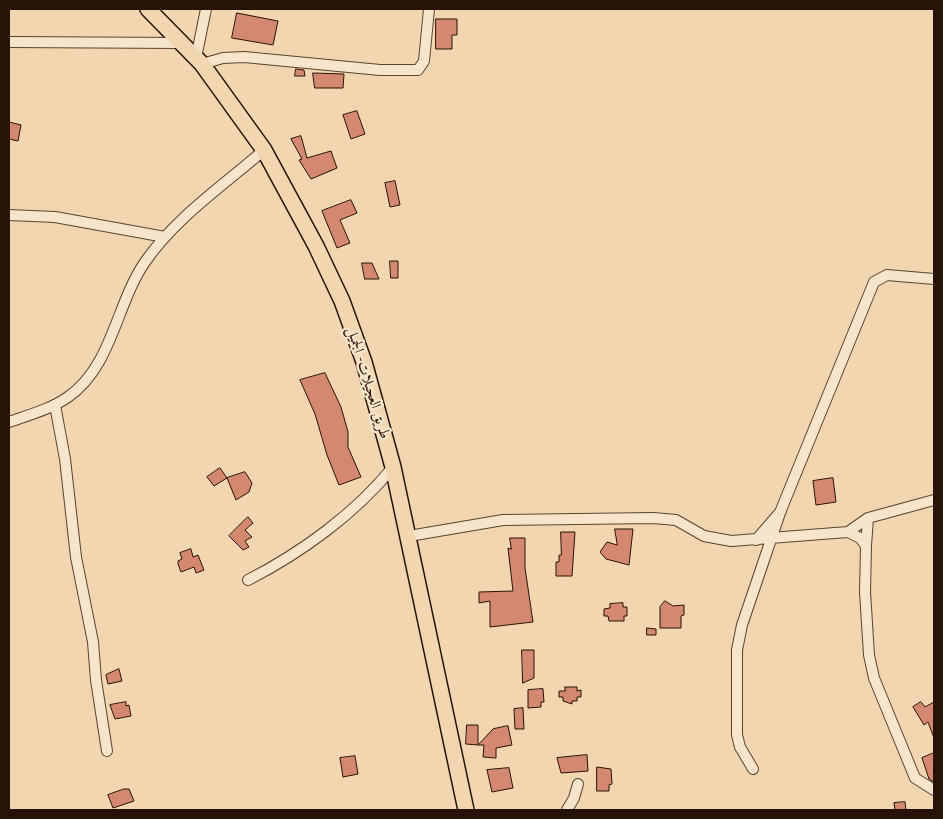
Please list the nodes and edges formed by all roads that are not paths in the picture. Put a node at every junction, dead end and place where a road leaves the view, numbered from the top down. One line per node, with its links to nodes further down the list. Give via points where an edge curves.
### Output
1 (148, 9): 5 (main road, طريق العجيلات- الجميل)
2 (206, 9): 6 (street)
3 (429, 9): 6 (street, via 424,61 418,70 362,69 244,57)
4 (9, 42): 5 (street)
5 (181, 43): 6 (main road, طريق العجيلات- الجميل)
6 (199, 61): 7 (main road, طريق العجيلات- الجميل)
7 (264, 150): 9 (street); 13 (main road, طريق العجيلات- الجميل, via 342,300 364,362)
8 (9, 215): 9 (street, via 55,217)
9 (166, 236): 11 (street, via 144,263 90,376 75,392)
10 (934, 278): 15 (street, via 887,275 874,282)
11 (55, 405): 12 (street); 23 (street)
12 (9, 422)
13 (393, 467): 18 (main road, طريق العجيلات- الجميل); 22 (street, via 351,511 299,549)
14 (934, 500): 16 (street)
15 (781, 510): 19 (street); 20 (street)
16 (868, 518): 17 (street); 21 (street)
17 (848, 532): 19 (street); 21 (street, via 860,538)
18 (409, 536): 20 (street, via 503,520 654,518 676,520 711,538); 27 (main road, طريق العجيلات- الجميل)
19 (773, 538): 20 (street); 24 (street, via 738,642 736,735)
20 (756, 540)
21 (866, 546): 26 (street, via 865,592 869,656 874,678 915,778)
22 (248, 580)
23 (108, 751)
24 (753, 768)
25 (578, 784): 28 (street)
26 (934, 790)
27 (466, 810)
28 (567, 810)

